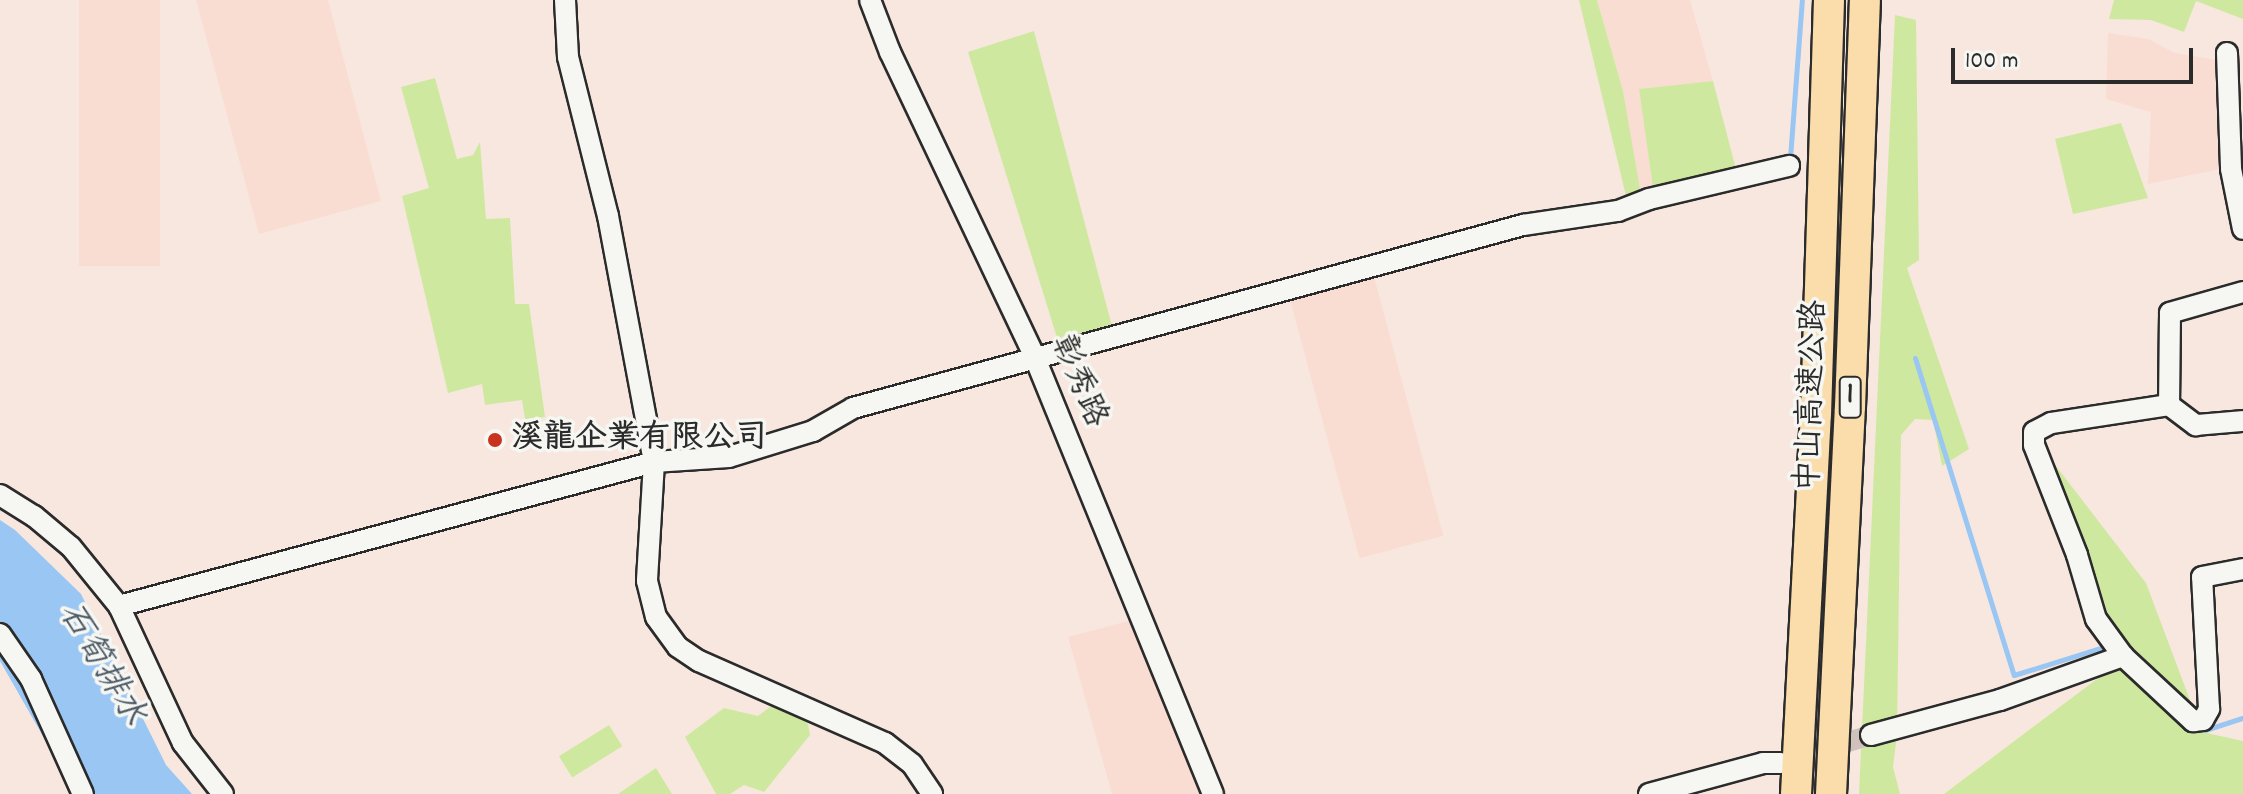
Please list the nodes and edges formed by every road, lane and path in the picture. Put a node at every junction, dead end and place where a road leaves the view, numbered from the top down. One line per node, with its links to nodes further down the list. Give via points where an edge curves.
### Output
1 (565, 0): 12 (street, via 568,57 608,216)
2 (870, 0): 9 (street, 彰秀路)
3 (1829, 0): 25 (highway, 中山高速公路 / 1, via 1816,414)
4 (1865, 0): 26 (highway, 中山高速公路 / 1)
5 (2227, 53): 7 (street, via 2231,169)
6 (1789, 166): 9 (street, via 1618,211 1523,225)
7 (2243, 229)
8 (2243, 292): 10 (street, via 2170,313)
9 (1035, 358): 12 (street, via 853,408 813,431 741,453); 23 (street, 彰秀路)
10 (2169, 405): 11 (street, via 2196,425); 17 (street, via 2051,423 2034,432 2038,460 2077,555 2096,619)
11 (2243, 421)
12 (654, 462): 15 (street); 22 (street, via 647,581 656,617 669,638 699,661 885,743 912,764)
13 (0, 495): 15 (street, via 71,547)
14 (2243, 569): 17 (street, via 2202,577 2209,709 2203,720 2193,721)
15 (119, 606): 21 (street, via 183,743)
16 (0, 634): 20 (street, via 31,679)
17 (2123, 656): 18 (street, via 2000,700)
18 (1871, 735)
19 (1781, 763): 24 (street, via 1763,763)
20 (83, 794)
21 (223, 794)
22 (932, 794)
23 (1213, 794)
24 (1649, 794)
25 (1796, 794)
26 (1831, 794)

